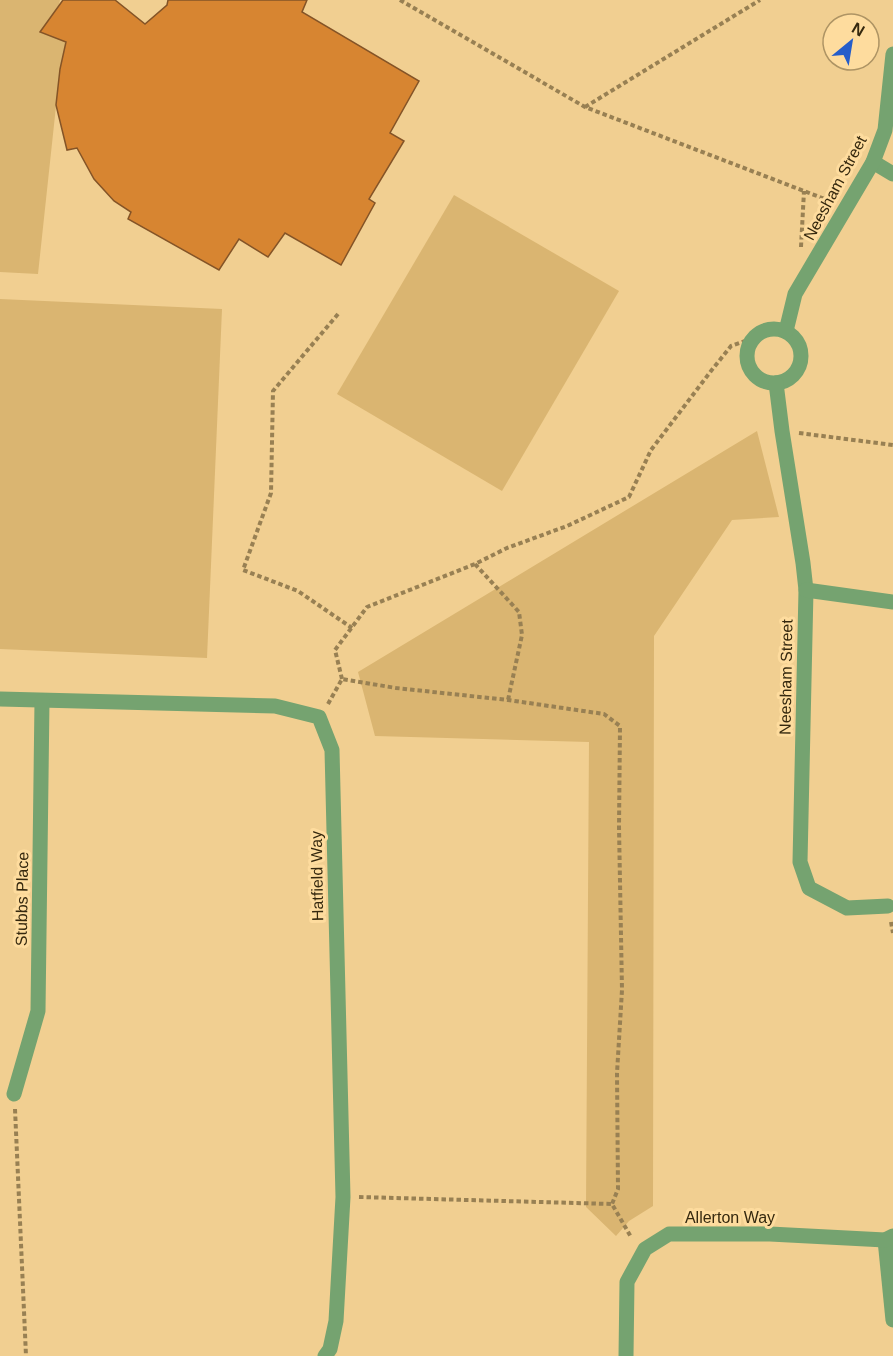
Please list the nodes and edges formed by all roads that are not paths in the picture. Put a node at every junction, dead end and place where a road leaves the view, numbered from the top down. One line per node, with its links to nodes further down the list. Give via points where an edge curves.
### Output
1 (893, 54): 2 (street, Neesham Street, via 885,130)
2 (873, 162): 3 (street); 4 (street, Neesham Street, via 795,294)
3 (893, 174)
4 (786, 331): 5 (street, via 796,339 801,360 790,378); 5 (street, via 766,329 753,338 746,352 751,372 760,380)
5 (776, 383): 6 (street, Neesham Street)
6 (806, 590): 7 (street); 10 (street, Neesham Street, via 800,862 809,888 847,908)
7 (893, 602)
8 (0, 699): 9 (street)
9 (42, 701): 11 (street, Stubbs Place, via 38,1011); 14 (street, Hatfield Way, via 275,706 320,717 332,750 343,1197 336,1321)
10 (888, 906)
11 (14, 1094)
12 (889, 1238): 13 (street); 15 (street, Allerton Way, via 669,1234 645,1249 627,1282)
13 (893, 1320)
14 (325, 1356)
15 (626, 1356)

